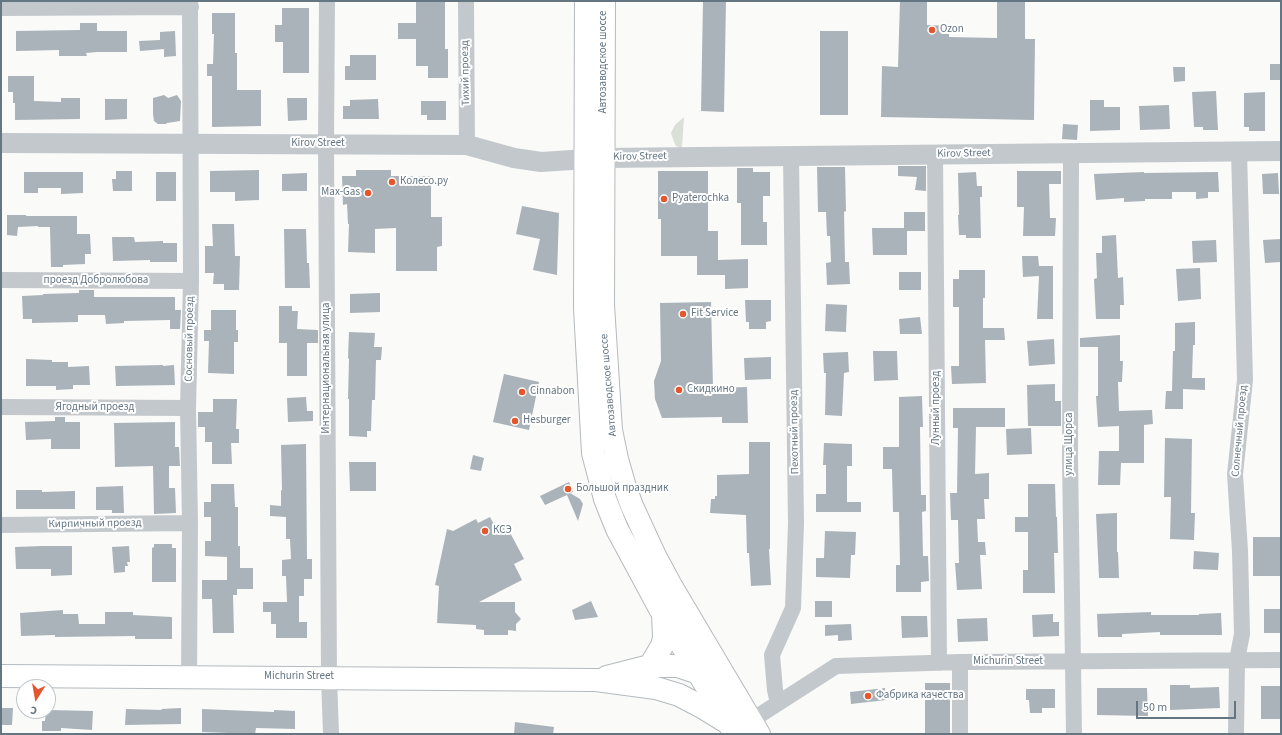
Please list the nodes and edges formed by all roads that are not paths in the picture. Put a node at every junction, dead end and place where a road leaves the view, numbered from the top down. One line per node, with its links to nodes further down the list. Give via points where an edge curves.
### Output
1 (327, 1): 9 (street, Интернациональная улица)
2 (466, 1): 10 (street, Тихий проезд)
3 (586, 1): 16 (main road, Автозаводское шоссе)
4 (604, 1): 16 (main road, Автозаводское шоссе)
5 (190, 4): 6 (street); 8 (street, Сосновый проезд)
6 (1, 8)
7 (1, 143): 8 (street, Kirov Street)
8 (192, 143): 9 (street, Kirov Street); 18 (street, Сосновый проезд)
9 (326, 144): 10 (street, Kirov Street); 33 (street, Интернациональная улица)
10 (467, 145): 16 (street, Kirov Street, via 514,158 541,162)
11 (1239, 151): 12 (street, Kirov Street); 13 (street, Kirov Street); 24 (street, Солнечный проезд, via 1245,380 1235,474 1242,634)
12 (1281, 151)
13 (1071, 153): 14 (street, Kirov Street); 27 (street, улица Щорса, via 1070,459)
14 (935, 154): 15 (street, Kirov Street); 28 (street, Лунный проезд)
15 (791, 156): 16 (street, Kirov Street); 36 (street, Пехотный проезд, via 796,523 793,608 772,655)
16 (594, 158): 23 (main road, Автозаводское шоссе, via 585,308 593,453 605,499 617,529); 35 (main road, Автозаводское шоссе, via 611,430 617,459 632,506 655,556)
17 (1, 280): 18 (street, проезд Добролюбова)
18 (191, 281): 20 (street, Сосновый проезд)
19 (1, 407): 20 (street, Ягодный проезд)
20 (188, 408): 21 (street, Сосновый проезд)
21 (190, 523): 22 (street, Кирпичный проезд); 32 (street, Сосновый проезд)
22 (1, 525)
23 (663, 612): 29 (main road, via 664,638); 30 (main road, Автозаводское шоссе)
24 (1236, 660): 25 (street, Michurin Street); 27 (street, Michurin Street); 42 (street, Солнечный проезд)
25 (1281, 660)
26 (960, 662): 27 (street, Michurin Street); 28 (street, Michurin Street); 40 (street)
27 (1073, 662): 41 (street, улица Щорса)
28 (939, 663): 36 (street, Michurin Street, via 836,666)
29 (650, 666): 30 (main road, Michurin Street, via 678,666); 34 (main road, Michurin Street)
30 (699, 673): 35 (main road, Michurin Street); 38 (main road, Автозаводское шоссе)
31 (1, 676): 32 (main road, Michurin Street)
32 (190, 677): 33 (main road, Michurin Street)
33 (329, 678): 34 (main road, Michurin Street); 39 (street, Интернациональная улица)
34 (596, 680): 38 (main road, Michurin Street, via 656,688 678,695 702,707)
35 (738, 696): 37 (main road, Автозаводское шоссе)
36 (778, 703): 37 (street, Michurin Street)
37 (755, 727)
38 (732, 728)
39 (331, 734)
40 (960, 734)
41 (1074, 734)
42 (1236, 734)

